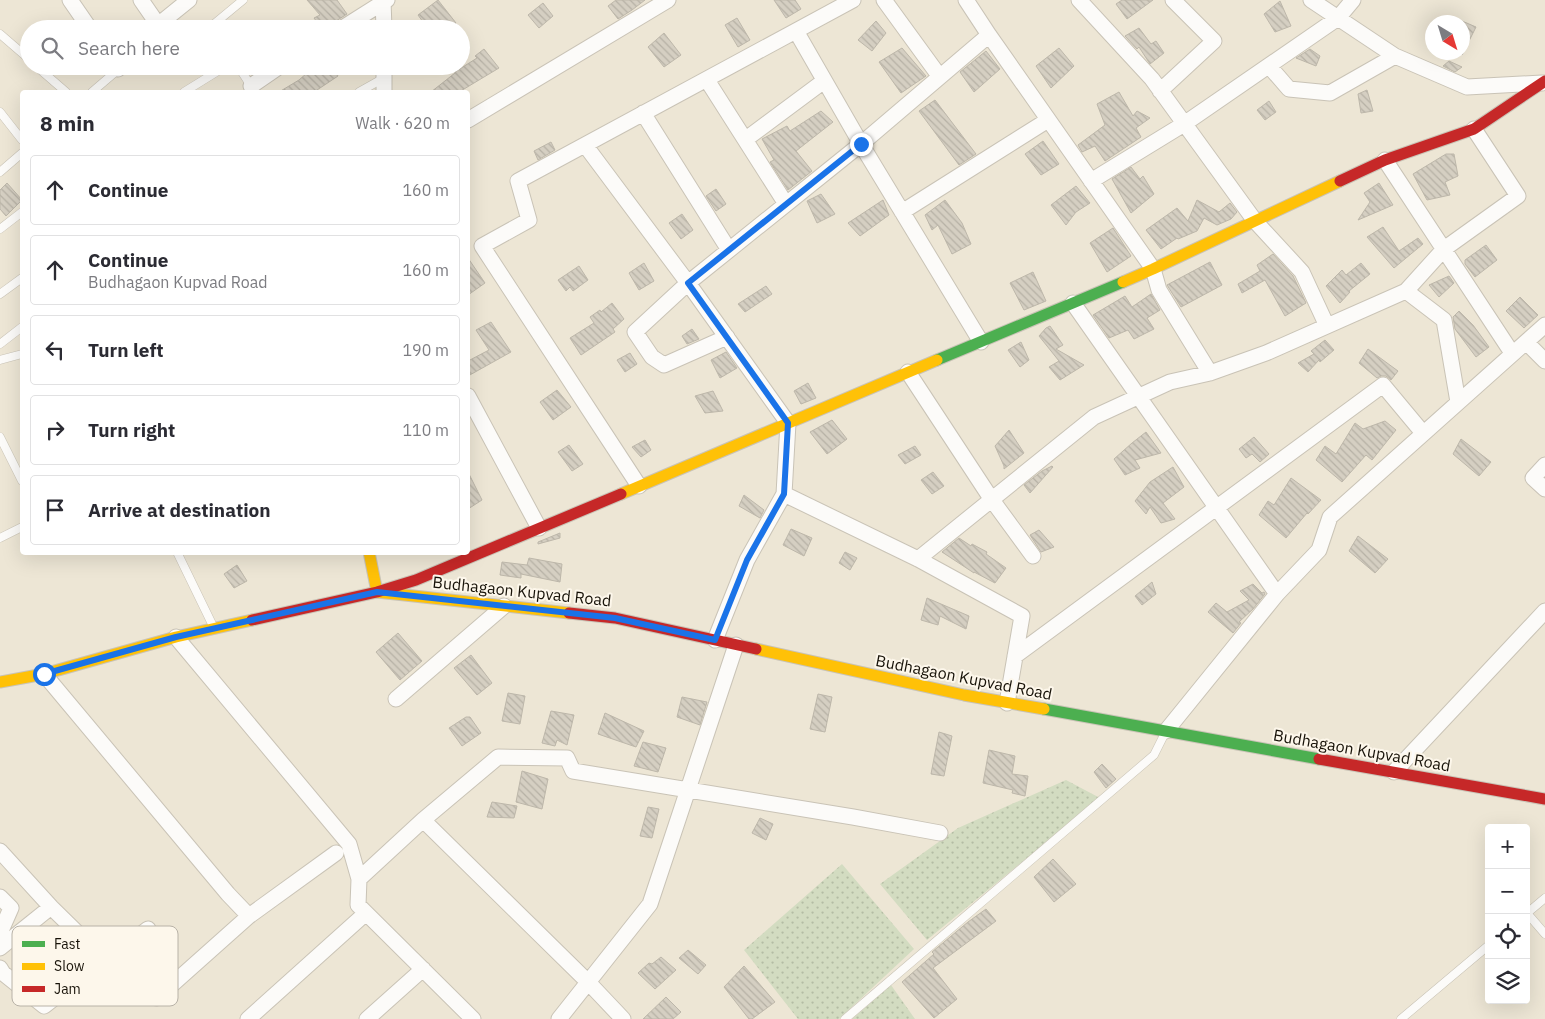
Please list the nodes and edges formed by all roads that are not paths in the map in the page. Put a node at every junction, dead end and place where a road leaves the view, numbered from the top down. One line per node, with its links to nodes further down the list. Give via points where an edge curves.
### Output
1 (70, 0): 15 (street)
2 (142, 0): 16 (street)
3 (189, 0): 17 (street)
4 (243, 0): 18 (lane)
5 (668, 0): 45 (street)
6 (853, 0): 21 (street)
7 (884, 0): 32 (street)
8 (966, 0): 23 (street)
9 (1079, 0): 42 (street)
10 (1173, 0): 42 (street, via 1214,41)
11 (1311, 0): 14 (street)
12 (1353, 0): 14 (street)
13 (385, 1): 19 (street); 20 (street)
14 (1338, 18): 25 (street); 26 (street)
15 (84, 20)
16 (155, 20)
17 (167, 20)
18 (220, 20)
19 (355, 20)
20 (384, 20)
21 (796, 31): 34 (street); 35 (street)
22 (0, 34): 24 (lane)
23 (988, 35): 32 (street); 46 (street)
24 (20, 52)
25 (1395, 56): 26 (street, via 1330,94 1289,89); 36 (street, via 1467,87)
26 (1268, 66): 47 (street)
27 (46, 75): 38 (lane)
28 (110, 75): 39 (lane)
29 (211, 75): 40 (lane)
30 (244, 75): 37 (lane)
31 (269, 75): 37 (street)
32 (940, 77): 51 (street)
33 (384, 79): 41 (lane)
34 (707, 80): 44 (street); 50 (street)
35 (824, 81): 50 (street); 51 (street)
36 (1545, 82): 48 (street)
37 (253, 89)
38 (64, 90)
39 (94, 90)
40 (187, 90)
41 (363, 90)
42 (1160, 91): 47 (street)
43 (0, 112): 49 (lane)
44 (643, 113): 52 (street); 63 (street)
45 (470, 119)
46 (1048, 120): 56 (street); 58 (street)
47 (1184, 124): 56 (street); 60 (street)
48 (1474, 129): 54 (street); 62 (street, via 1518,196)
49 (20, 137)
50 (746, 139): 57 (street)
51 (861, 144): 57 (street); 58 (street)
52 (585, 145): 66 (street); 91 (street, via 518,181 529,220 482,246)
53 (20, 155): 55 (lane)
54 (1386, 160): 60 (street); 62 (street)
55 (0, 172)
56 (1091, 181): 64 (street)
57 (786, 204): 63 (street)
58 (902, 212): 74 (street)
59 (20, 214): 61 (lane)
60 (1255, 221): 64 (street); 71 (street, via 1302,272)
61 (0, 229)
62 (1444, 249): 67 (street); 77 (street)
63 (729, 250): 66 (street)
64 (1153, 269): 69 (street); 82 (street, via 1159,290)
65 (20, 279): 68 (lane)
66 (688, 283): 73 (street); 73 (street, via 635,332 652,357 664,365)
67 (1406, 291): 71 (street); 85 (street, via 1444,320)
68 (0, 294)
69 (1073, 303): 74 (street); 83 (street)
70 (1545, 325): 75 (street)
71 (1328, 326): 82 (street)
72 (20, 329): 76 (lane)
73 (727, 337): 86 (street)
74 (981, 342): 81 (street)
75 (1526, 342): 77 (street); 80 (street)
76 (0, 344)
77 (1512, 353): 85 (street)
78 (20, 355): 79 (lane)
79 (0, 360)
80 (1545, 361)
81 (908, 372): 86 (street); 94 (street)
82 (1210, 373): 83 (street, via 1170,382)
83 (1139, 397): 94 (street, via 1094,418); 95 (street)
84 (470, 400): 97 (street)
85 (1458, 402): 87 (street)
86 (788, 423): 91 (street); 93 (street)
87 (1423, 433): 95 (street, via 1383,386); 104 (street, via 1330,517 1320,550)
88 (0, 437): 90 (lane)
89 (1545, 465): 92 (street, via 1533,478)
90 (20, 477)
91 (639, 486): 97 (street)
92 (1545, 489)
93 (784, 494): 102 (street); 109 (street, via 747,560)
94 (992, 500): 101 (street); 102 (street)
95 (1217, 508): 104 (street); 111 (street)
96 (20, 528): 98 (lane)
97 (539, 528): 103 (street, via 416,580)
98 (0, 538)
99 (178, 555): 107 (lane)
100 (370, 555): 103 (street)
101 (1033, 556)
102 (918, 559): 111 (street, via 1022,616)
103 (377, 592): 105 (street, Budhagaon Kupvad Road); 107 (street)
104 (1277, 594): 116 (street)
105 (504, 606): 109 (street, Budhagaon Kupvad Road, via 615,618); 114 (street)
106 (1545, 611): 117 (street)
107 (214, 628): 108 (street)
108 (176, 637): 112 (street); 124 (street, via 349,844)
109 (715, 640): 110 (street, Budhagaon Kupvad Road)
110 (736, 645): 115 (street, Budhagaon Kupvad Road); 118 (street)
111 (1015, 656): 115 (street)
112 (44, 674): 113 (street); 131 (street)
113 (0, 682)
114 (396, 699)
115 (1007, 703): 116 (street, Budhagaon Kupvad Road)
116 (1166, 731): 117 (street, Budhagaon Kupvad Road); 149 (lane, via 1154,755)
117 (1394, 772): 119 (street, Budhagaon Kupvad Road)
118 (687, 790): 120 (street, via 574,771 567,758 498,756); 121 (street); 143 (street, via 650,904)
119 (1544, 798)
120 (423, 820): 124 (street); 143 (street)
121 (940, 833)
122 (0, 851): 127 (street)
123 (336, 853): 131 (street)
124 (359, 879): 129 (street, via 358,905)
125 (0, 897): 134 (street, via 10,908)
126 (1545, 898): 128 (lane)
127 (51, 906): 132 (street); 133 (street)
128 (1530, 910)
129 (366, 913): 139 (street); 144 (street)
130 (1528, 914): 135 (lane)
131 (249, 916): 141 (street)
132 (27, 926)
133 (71, 926)
134 (0, 933)
135 (1545, 934)
136 (12, 938): 137 (street)
137 (0, 948)
138 (1485, 948): 150 (lane)
139 (423, 969): 145 (street); 146 (street)
140 (1, 972): 142 (street)
141 (178, 979)
142 (12, 981)
143 (588, 982): 147 (street); 148 (street)
144 (248, 1019)
145 (367, 1019)
146 (473, 1019)
147 (559, 1019)
148 (623, 1019)
149 (845, 1019)
150 (1401, 1019)

